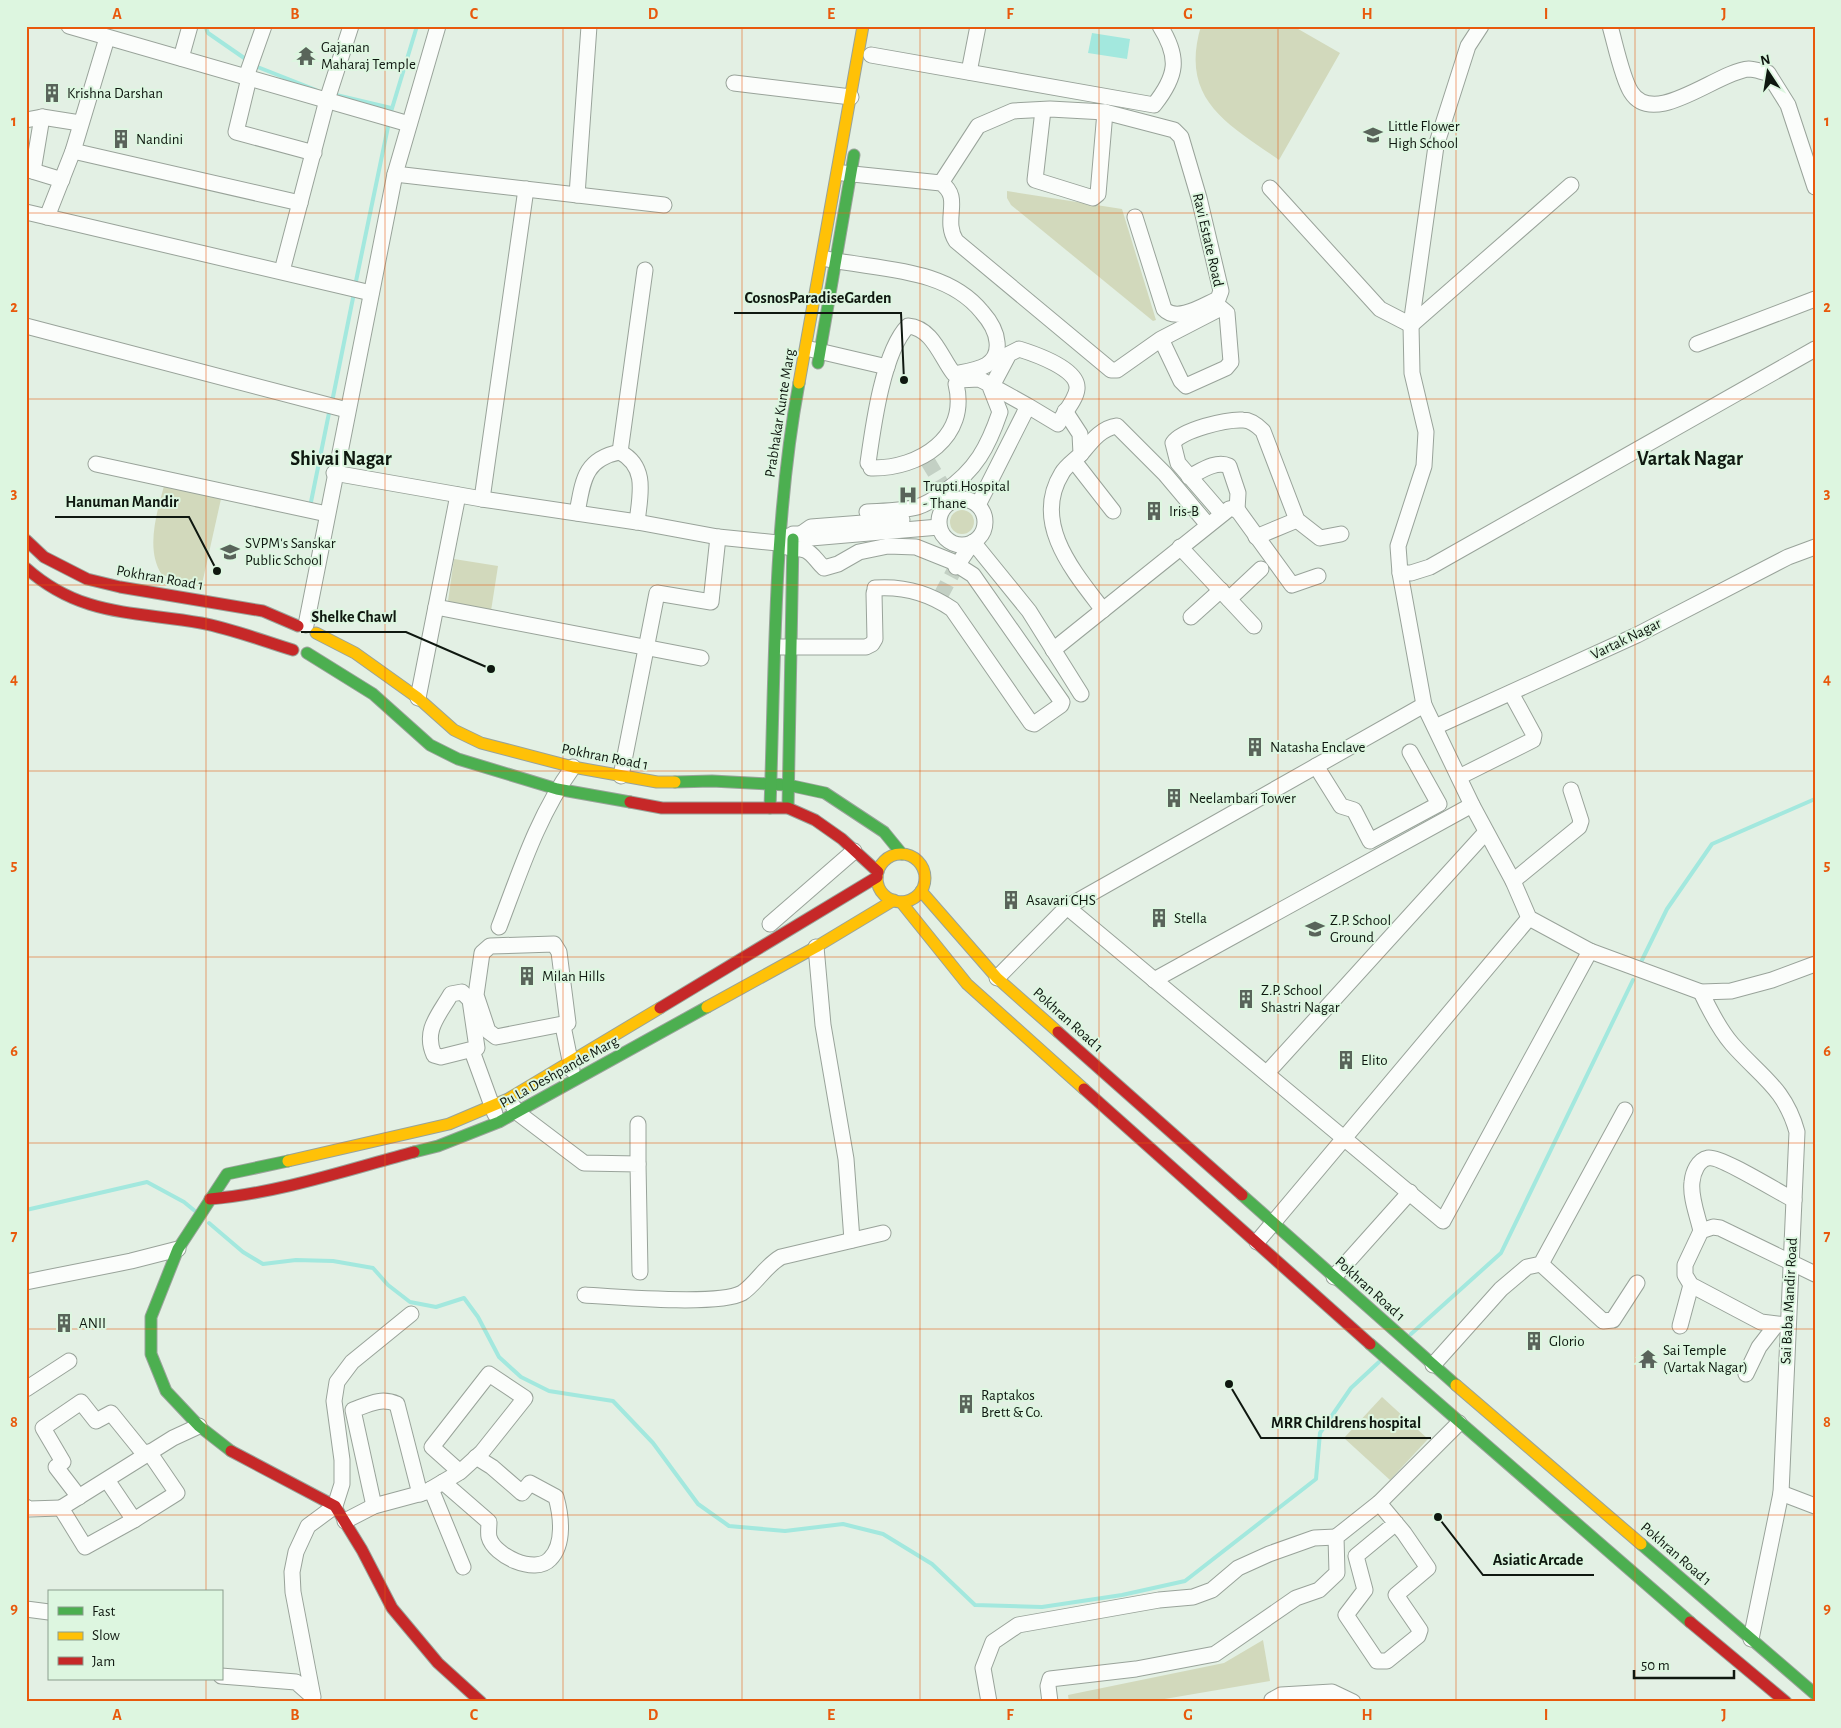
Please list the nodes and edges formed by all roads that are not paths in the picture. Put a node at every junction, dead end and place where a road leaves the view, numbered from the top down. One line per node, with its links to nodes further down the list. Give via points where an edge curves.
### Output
1 (69, 26): 12 (street)
2 (190, 26): 14 (street)
3 (264, 26): 16 (street)
4 (351, 26): 19 (street)
5 (438, 26): 25 (street)
6 (589, 26): 38 (street)
7 (863, 26): 18 (main road, Prabhakar Kunte Marg)
8 (978, 26): 15 (street)
9 (1160, 26): 15 (street, via 1172,45 1174,67 1168,87 1154,105)
10 (1481, 26): 50 (street, via 1468,46 1436,146)
11 (1610, 26): 35 (street, via 1630,91 1647,105 1684,96 1749,69 1768,73 1788,105)
12 (107, 38): 14 (street); 24 (street)
13 (871, 55): 15 (street)
14 (181, 58): 16 (street)
15 (969, 72)
16 (248, 78): 19 (street); 28 (street, via 236,132)
17 (734, 83): 18 (street)
18 (851, 96): 30 (main road, Prabhakar Kunte Marg)
19 (327, 100): 25 (street); 28 (street)
20 (1043, 110): 21 (street, Ravi Estate Road); 21 (street, via 1035,180 1093,198 1098,194); 33 (street, Ravi Estate Road, via 1013,110 984,122 973,132)
21 (1105, 112): 43 (street, Ravi Estate Road, via 1174,130 1181,137 1221,291 1218,299 1178,316 1168,314)
22 (42, 117): 23 (street); 24 (street); 29 (street)
23 (26, 120)
24 (80, 123): 27 (street)
25 (409, 124): 31 (street)
26 (856, 146): 30 (main road, Prabhakar Kunte Marg)
27 (72, 151): 32 (street); 39 (street)
28 (314, 153): 39 (street)
29 (29, 170): 32 (street)
30 (843, 173): 33 (street); 44 (main road, Prabhakar Kunte Marg); 45 (main road, Prabhakar Kunte Marg)
31 (395, 174): 37 (street); 48 (street)
32 (62, 180): 42 (street)
33 (941, 183): 52 (street, Ravi Estate Road, via 951,196 949,223 956,241 1111,370 1117,370)
34 (1572, 185): 50 (street)
35 (1815, 187)
36 (1270, 188): 50 (street, via 1380,309)
37 (526, 189): 38 (street); 69 (street)
38 (577, 195): 40 (street)
39 (300, 203): 47 (street)
40 (664, 205)
41 (26, 212): 42 (street)
42 (47, 217): 47 (street)
43 (1135, 217)
44 (820, 258): 45 (street); 54 (main road, Prabhakar Kunte Marg)
45 (836, 261): 54 (main road, Prabhakar Kunte Marg); 56 (street, via 920,276 952,286 976,304 991,323 997,340 997,352 992,362 954,374 934,342 915,327 908,326 899,335)
46 (646, 270): 61 (street)
47 (282, 271): 48 (street)
48 (371, 292): 59 (street)
49 (1815, 299): 53 (street)
50 (1411, 325): 93 (street, via 1412,373 1426,432 1424,466 1398,546)
51 (26, 326): 59 (street)
52 (1161, 339): 52 (street, Ravi Estate Road, via 1186,386 1226,368 1231,362 1227,313 1221,308)
53 (1696, 344)
54 (813, 349): 56 (street); 57 (main road, Prabhakar Kunte Marg); 86 (main road, Prabhakar Kunte Marg, via 790,430)
55 (1815, 349): 93 (street, via 1430,567)
56 (887, 367): 72 (street, via 869,466 889,468 926,458 939,445 958,413 958,380 979,380 988,384 1000,412 978,462 958,483 918,507)
57 (815, 377)
58 (1028, 406): 60 (street, via 1058,424); 60 (street, via 992,386 1009,354 1019,349 1070,373 1076,381 1077,391); 70 (street)
59 (347, 410): 65 (street)
60 (1065, 411): 62 (street, via 1080,434)
61 (620, 452): 74 (street, via 602,457 588,469); 77 (street, via 636,464 642,480)
62 (1078, 458): 71 (street); 79 (street, via 1108,427 1117,426 1165,474); 98 (street, via 1062,472 1051,502 1054,530 1066,561)
63 (96, 464): 75 (street)
64 (798, 471): 68 (main road, Prabhakar Kunte Marg)
65 (334, 473): 67 (street); 75 (street)
66 (1189, 477): 73 (street); 73 (street, via 1217,464 1229,466 1238,493); 76 (street, via 1178,463 1174,448 1178,435 1244,420 1255,424 1264,431)
67 (458, 495): 69 (street); 97 (street)
68 (796, 498)
69 (482, 499): 74 (street)
70 (978, 505): 78 (street, via 949,497); 85 (street, via 985,524)
71 (1113, 511)
72 (868, 512)
73 (1230, 512): 79 (street); 83 (street)
74 (577, 513): 77 (street)
75 (327, 514): 102 (street)
76 (1297, 520): 81 (street, via 1320,538); 83 (street)
77 (637, 522): 82 (street)
78 (939, 522): 80 (street); 85 (street, via 942,534 952,543)
79 (1208, 525): 87 (street)
80 (802, 532): 86 (street); 89 (main road)
81 (1341, 534)
82 (718, 537): 86 (street); 104 (street, via 711,602 657,593)
83 (1256, 537): 94 (street, via 1292,585)
84 (26, 540): 96 (main road, Pokhran Road 1, via 44,557 87,578 120,587)
85 (973, 542): 90 (street); 107 (street, via 1029,610)
86 (778, 543): 89 (street); 103 (main road, Prabhakar Kunte Marg)
87 (1180, 547): 95 (street); 98 (street)
88 (1815, 547): 110 (street, Vartak Nagar, via 1788,557 1637,635)
89 (793, 550): 90 (street, via 804,550 824,568 859,552 899,546 929,552); 105 (main road)
90 (957, 566): 105 (street, via 972,575 990,598 1062,702 1034,724 952,609 939,598 890,587 874,590 875,638 872,644)
91 (26, 568): 100 (main road, via 60,594 100,609)
92 (1261, 569): 95 (street)
93 (1400, 573): 113 (street)
94 (1318, 576)
95 (1225, 594): 99 (street); 101 (street)
96 (207, 601): 100 (main road); 102 (main road, Pokhran Road 1, via 263,611)
97 (436, 607): 104 (street); 112 (street)
98 (1103, 610): 107 (street)
99 (1191, 616)
100 (203, 624): 106 (main road)
101 (1254, 626)
102 (306, 628): 106 (main road, via 291,631 289,639); 108 (main road, via 316,643); 112 (main road, Pokhran Road 1, via 355,653)
103 (775, 646): 105 (street); 120 (main road, Prabhakar Kunte Marg)
104 (646, 648): 109 (street); 118 (street)
105 (790, 648): 121 (main road)
106 (293, 650): 108 (main road)
107 (1053, 650): 111 (street)
108 (307, 653): 122 (main road, via 373,694 430,744 458,759)
109 (701, 658)
110 (1511, 693): 114 (street, Vartak Nagar); 119 (street, via 1534,735 1533,740)
111 (1081, 694)
112 (418, 698): 117 (main road, Pokhran Road 1, via 454,730 481,743)
113 (1424, 705): 114 (street); 116 (street)
114 (1435, 727): 119 (street)
115 (1410, 752): 124 (street)
116 (1316, 766): 130 (street, via 1341,806 1354,810); 138 (street)
117 (573, 767): 118 (main road, Pokhran Road 1); 122 (street)
118 (621, 776): 120 (main road, Pokhran Road 1, via 657,782)
119 (1458, 777): 125 (street)
120 (771, 784): 121 (main road, Pokhran Road 1); 126 (main road, Prabhakar Kunte Marg)
121 (788, 785): 127 (main road); 132 (main road, Pokhran Road 1, via 824,793 852,808 884,832)
122 (557, 789): 126 (main road, via 662,808); 141 (street, via 527,851)
123 (1571, 790): 135 (street, via 1581,821 1579,827)
124 (1439, 804): 128 (street); 130 (street)
125 (1472, 805): 128 (street); 129 (street)
126 (770, 808): 127 (main road)
127 (788, 808): 131 (main road, via 815,820)
128 (1447, 819): 133 (street)
129 (1486, 832): 135 (street); 151 (street)
130 (1370, 841): 133 (street)
131 (854, 851): 134 (main road); 140 (street)
132 (902, 854): 134 (main road, via 883,862); 136 (main road, via 912,857 923,868 925,876)
133 (1378, 856): 146 (street)
134 (878, 874): 137 (main road, via 881,891); 150 (main road, Pu La Deshpande Marg)
135 (1513, 881): 139 (street)
136 (921, 891): 137 (main road, via 916,897); 145 (main road, Pokhran Road 1)
137 (897, 901): 142 (main road, Pu La Deshpande Marg); 168 (main road, via 967,984)
138 (1067, 907): 145 (street); 146 (street)
139 (1529, 918): 143 (street); 159 (street)
140 (770, 924)
141 (499, 927)
142 (816, 947): 152 (main road, Pu La Deshpande Marg); 167 (street, via 823,1025 846,1160)
143 (1590, 951): 147 (street); 161 (street, via 1443,1220)
144 (1815, 964): 147 (street, via 1731,992)
145 (997, 978): 164 (main road, Pokhran Road 1)
146 (1154, 980): 151 (street)
147 (1701, 992): 163 (street, Sai Baba Mandir Road, via 1722,1032 1774,1085 1792,1114 1797,1132)
148 (563, 1026): 148 (street, via 568,1023 568,1017 559,952 554,944 490,946 482,952 476,995 488,1031 496,1037); 150 (street)
149 (472, 1051): 154 (street)
150 (570, 1062): 152 (street); 153 (main road, Pu La Deshpande Marg)
151 (1267, 1073): 159 (street)
152 (575, 1081): 156 (main road, Pu La Deshpande Marg)
153 (508, 1099): 154 (main road, Pu La Deshpande Marg); 156 (street)
154 (491, 1106): 157 (street); 162 (main road, Pu La Deshpande Marg, via 449,1124 227,1174)
155 (1625, 1110): 171 (street)
156 (518, 1113): 157 (main road, Pu La Deshpande Marg); 160 (street, via 584,1163)
157 (499, 1122): 162 (main road, Pu La Deshpande Marg, via 438,1146 295,1184)
158 (638, 1124): 160 (street)
159 (1344, 1137): 161 (street); 164 (street)
160 (638, 1164): 172 (street)
161 (1410, 1192): 174 (street)
162 (210, 1199): 169 (main road, Pu La Deshpande Marg)
163 (1794, 1200): 165 (street, via 1708,1157 1695,1169 1691,1184); 170 (street, Sai Baba Mandir Road)
164 (1273, 1223): 168 (street); 174 (main road, Pokhran Road 1)
165 (1701, 1231): 170 (street, via 1720,1228); 177 (street, via 1685,1265 1685,1274)
166 (883, 1233): 167 (street)
167 (852, 1240): 178 (street, via 781,1257 770,1263 742,1293 723,1298 691,1300)
168 (1257, 1242): 186 (main road)
169 (178, 1249): 175 (street); 187 (main road, Pu La Deshpande Marg, via 151,1317 151,1354 166,1391)
170 (1791, 1261): 173 (street); 180 (street, Sai Baba Mandir Road)
171 (1541, 1264): 176 (street, via 1603,1321 1613,1320); 183 (street, via 1527,1267 1501,1289)
172 (640, 1272)
173 (1815, 1274)
174 (1334, 1277): 183 (main road, Pokhran Road 1)
175 (26, 1282)
176 (1637, 1283)
177 (1691, 1285): 180 (street, via 1761,1322); 181 (street)
178 (585, 1295)
179 (411, 1314): 196 (street, via 352,1362 337,1382 334,1401 342,1484)
180 (1781, 1325): 184 (street, via 1759,1347); 193 (street, Sai Baba Mandir Road)
181 (1680, 1326)
182 (69, 1361): 185 (street)
183 (1432, 1365): 206 (main road, Pokhran Road 1)
184 (1746, 1374)
185 (26, 1389)
186 (1459, 1422): 195 (street); 207 (main road)
187 (199, 1426): 188 (street); 196 (main road, Pu La Deshpande Marg, via 237,1456)
188 (147, 1454): 191 (street); 194 (street, via 111,1414 96,1421 81,1402 43,1428 63,1462 56,1467); 201 (street, via 177,1493)
189 (476, 1457): 190 (street); 190 (street, via 525,1398 489,1374 432,1447); 192 (street, via 522,1493 530,1483 556,1497 561,1514 559,1546 549,1560 537,1565 518,1562 498,1553 489,1537 489,1522)
190 (460, 1472): 192 (street)
191 (107, 1480): 194 (street); 201 (street)
192 (431, 1488): 197 (street); 197 (street, via 397,1404 387,1399 376,1401 353,1410); 205 (street)
193 (1781, 1493): 198 (street); 210 (street, Sai Baba Mandir Road)
194 (79, 1497): 200 (street)
195 (1379, 1503): 203 (street); 204 (street)
196 (335, 1506): 202 (main road); 214 (street, via 308,1526 296,1552 292,1572)
197 (374, 1506): 202 (street)
198 (1815, 1506)
199 (26, 1507): 200 (street)
200 (61, 1508): 201 (street, via 85,1548)
201 (134, 1520)
202 (345, 1522): 216 (main road, via 392,1608 438,1663)
203 (1396, 1523): 203 (street, via 1428,1568 1396,1595 1420,1630 1418,1636 1387,1661 1381,1662 1377,1661 1346,1615 1365,1590 1356,1556)
204 (1336, 1537): 217 (street, via 1314,1538 1269,1554 1238,1568 1212,1590 1193,1597 1018,1625 993,1642 983,1668); 218 (street, via 1336,1573 1320,1590 1296,1598 1216,1654 1136,1669 1054,1678 1048,1682)
205 (463, 1567)
206 (1677, 1575): 207 (street); 210 (main road, Pokhran Road 1)
207 (1658, 1595): 220 (main road)
208 (26, 1608): 209 (street)
209 (48, 1612)
210 (1751, 1639): 212 (main road, Pokhran Road 1)
211 (222, 1676): 214 (street, via 296,1682)
212 (1815, 1694)
213 (1303, 1698): 215 (street, via 1332,1692); 219 (street, via 1281,1695)
214 (311, 1700)
215 (1344, 1700)
216 (481, 1702)
217 (989, 1702)
218 (1050, 1702)
219 (1272, 1702)
220 (1786, 1702)

